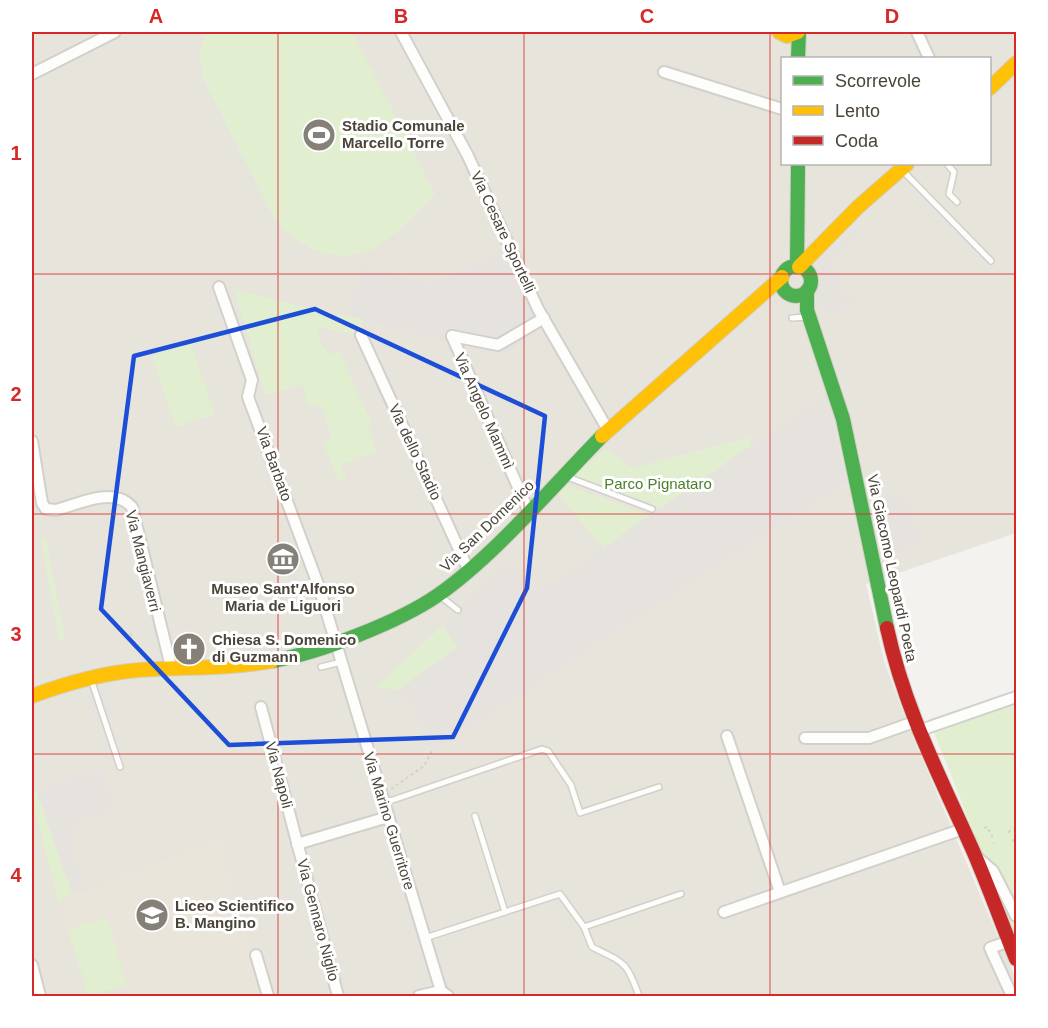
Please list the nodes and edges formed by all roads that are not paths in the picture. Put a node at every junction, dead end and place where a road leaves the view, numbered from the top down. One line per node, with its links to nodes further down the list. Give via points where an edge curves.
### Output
1 (115, 32): 9 (street)
2 (401, 32): 20 (street, Via Cesare Sportelli, via 468,156)
3 (917, 32): 6 (street)
4 (791, 33): 5 (street)
5 (798, 53)
6 (929, 57)
7 (1017, 63): 10 (street)
8 (664, 72): 11 (street)
9 (32, 74)
10 (991, 87)
11 (781, 108)
12 (798, 165): 17 (street)
13 (948, 165): 15 (lane, via 954,172 949,194)
14 (904, 166): 16 (lane); 17 (street, Via San Domenico, via 858,207)
15 (957, 202)
16 (991, 261)
17 (795, 279): 19 (street, Via Giacomo Leopardi Poeta); 23 (street, Via San Domenico, via 767,292)
18 (219, 287): 31 (street, Via Barbato, via 252,380 248,397)
19 (808, 314): 21 (lane); 39 (street, Via Giacomo Leopardi Poeta, via 838,400 890,650)
20 (544, 318): 23 (street, Via Cesare Sportelli); 27 (street, Via Angelo Mammì, via 498,345 452,336)
21 (792, 318)
22 (361, 335): 28 (street, Via dello Stadio)
23 (608, 430): 25 (street, Via San Domenico)
24 (32, 441): 33 (street, Via Mangiaverri, via 46,509 114,495 132,507)
25 (564, 476): 26 (lane); 27 (street, Via San Domenico)
26 (652, 509)
27 (528, 510): 28 (street, Via San Domenico)
28 (468, 569): 29 (street, Via San Domenico)
29 (438, 595): 30 (lane); 31 (street, Via San Domenico, via 402,616)
30 (458, 610)
31 (336, 641): 32 (street, Via Marino Guerritore); 33 (street, Via San Domenico, via 279,660 245,666)
32 (341, 662): 34 (lane); 44 (street, Via Marino Guerritore)
33 (171, 667): 35 (street, Via San Domenico)
34 (321, 667)
35 (91, 677): 36 (street, Via San Domenico); 42 (lane)
36 (32, 696)
37 (1017, 697): 39 (street)
38 (261, 707): 48 (street, Via Napoli)
39 (916, 726): 41 (street, via 869,738); 47 (street, Via Giacomo Leopardi Poeta)
40 (727, 736): 50 (street)
41 (805, 738)
42 (120, 767)
43 (659, 787): 44 (lane, via 580,813 571,785 548,751 542,749)
44 (385, 798): 46 (street, Via Marino Guerritore)
45 (475, 816): 52 (lane)
46 (388, 817): 48 (street); 56 (street, Via Marino Guerritore)
47 (963, 829): 49 (street, Via Giacomo Leopardi Poeta); 50 (street)
48 (297, 844): 64 (street, Via Gennaro Niglio)
49 (975, 855): 54 (street, via 993,871); 57 (street, Via Giacomo Leopardi Poeta)
50 (780, 892): 53 (street)
51 (681, 894): 55 (lane)
52 (505, 912): 55 (lane, via 560,894); 56 (lane)
53 (724, 912)
54 (1017, 916)
55 (584, 927): 66 (lane, via 592,947 630,969)
56 (425, 938): 61 (street, Via Marino Guerritore)
57 (1009, 941): 59 (street, Via Giacomo Leopardi Poeta); 67 (street, via 990,948)
58 (256, 955): 63 (street)
59 (1017, 959)
60 (32, 965): 62 (street)
61 (445, 994): 65 (street)
62 (40, 996)
63 (268, 996)
64 (338, 996)
65 (419, 996)
66 (639, 996)
67 (1012, 996)

